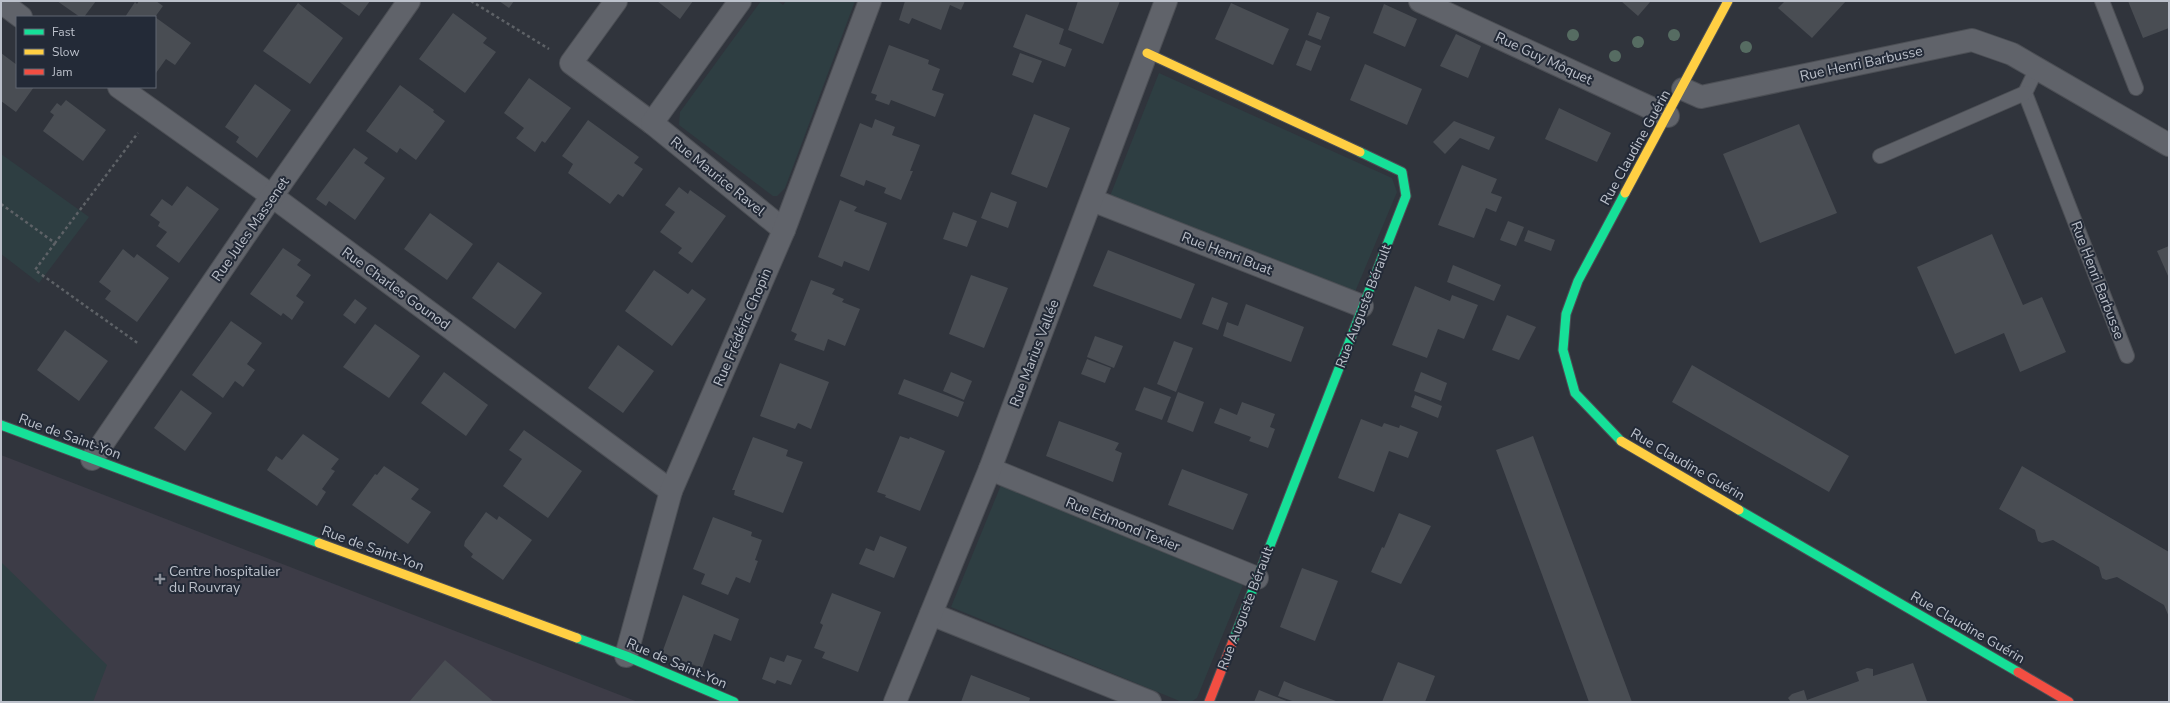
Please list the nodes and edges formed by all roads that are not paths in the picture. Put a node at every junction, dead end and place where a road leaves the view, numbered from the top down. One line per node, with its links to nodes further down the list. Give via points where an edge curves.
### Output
1 (409, 1): 21 (street, Rue Jules Massenet)
2 (616, 1): 18 (street, Rue Maurice Ravel, via 571,63)
3 (740, 1): 18 (street)
4 (870, 1): 23 (street, Rue Frédéric Chopin)
5 (1166, 1): 11 (street, Rue Marius Vallée)
6 (1420, 1): 17 (street, Rue Guy Môquet)
7 (1728, 1): 15 (street, Rue Claudine Guérin)
8 (2102, 1): 14 (lane)
9 (1, 2): 10 (street)
10 (20, 16)
11 (1147, 53): 22 (street, Rue Marius Vallée); 24 (street, Rue Auguste Bérault, via 1402,172 1406,196)
12 (2037, 68): 15 (street, Rue Henri Barbusse, via 2012,54 1972,40 1701,96); 16 (lane); 19 (street, Rue Henri Barbusse)
13 (120, 88): 21 (street, Rue Charles Gounod)
14 (2136, 88)
15 (1682, 89): 17 (street, Rue Claudine Guérin)
16 (2025, 93): 20 (lane); 25 (lane, Rue Henri Barbusse)
17 (1668, 116): 37 (street, Rue Claudine Guérin, via 1578,281 1566,314 1563,350 1575,393 1621,441)
18 (652, 123): 23 (street, Rue Maurice Ravel)
19 (2169, 144)
20 (1880, 156)
21 (272, 196): 27 (street, Rue Jules Massenet); 29 (street, Rue Charles Gounod)
22 (1092, 200): 24 (street, Rue Henri Buat); 28 (street, Rue Marius Vallée)
23 (784, 230): 29 (street, Rue Frédéric Chopin)
24 (1362, 306): 30 (street, Rue Auguste Bérault)
25 (2127, 356)
26 (1, 425): 27 (street, Rue de Saint-Yon)
27 (92, 459): 32 (street, Rue de Saint-Yon)
28 (990, 469): 30 (street, Rue Edmond Texier); 31 (street, Rue Marius Vallée)
29 (671, 491): 32 (street, Rue Frédéric Chopin)
30 (1257, 578): 36 (street, Rue Auguste Bérault)
31 (931, 614): 34 (street, Rue Marius Vallée); 35 (street)
32 (626, 656): 33 (street, Rue de Saint-Yon)
33 (734, 702)
34 (895, 702)
35 (1150, 702)
36 (1209, 702)
37 (2069, 702)

